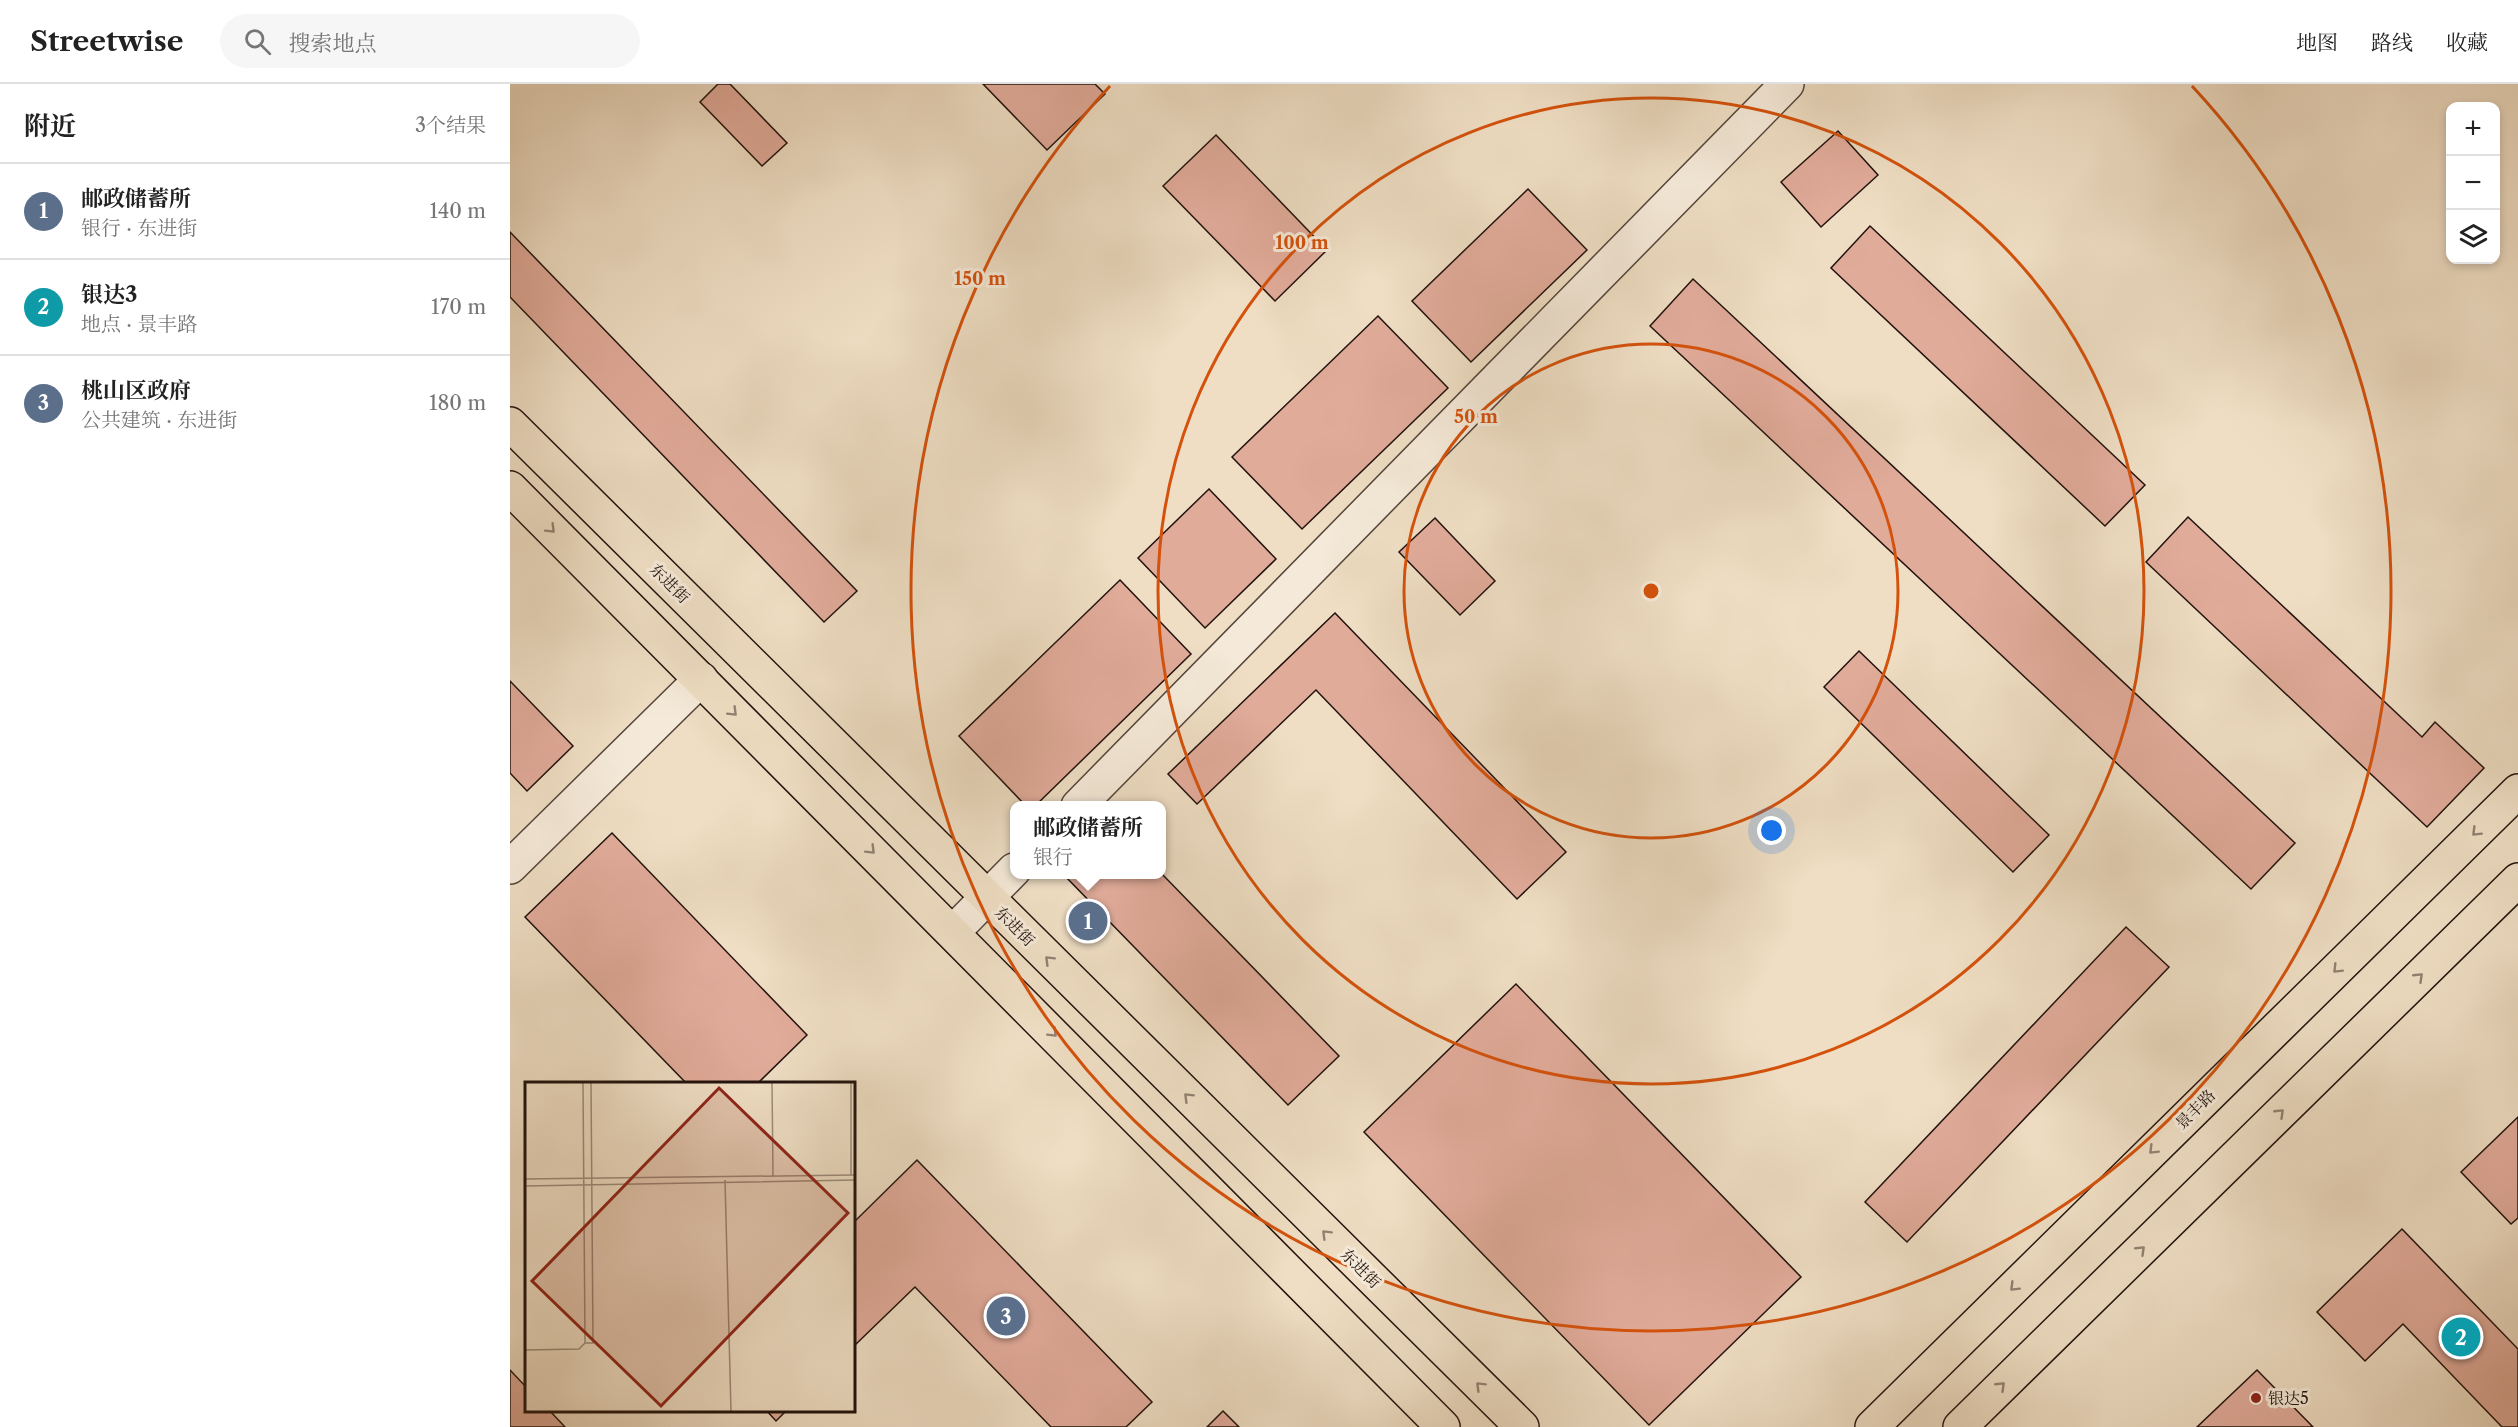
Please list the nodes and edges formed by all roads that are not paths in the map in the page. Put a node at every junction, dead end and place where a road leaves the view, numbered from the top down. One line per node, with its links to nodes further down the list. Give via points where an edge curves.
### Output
1 (1787, 84): 6 (street)
2 (510, 423): 10 (main road, 东进街)
3 (510, 488): 4 (main road, one-way to 4)
4 (701, 679): 7 (street); 11 (main road, one-way to 11)
5 (2518, 791): 14 (main road, 景丰路, one-way to 14)
6 (1083, 801)
7 (510, 867)
8 (1010, 874): 10 (street)
9 (2518, 879): 15 (main road, one-way to 9)
10 (987, 898): 11 (street); 13 (main road, 东进街, one-way to 10)
11 (952, 932): 12 (main road, one-way to 12)
12 (1443, 1427)
13 (1522, 1427)
14 (1872, 1427)
15 (1959, 1427)

